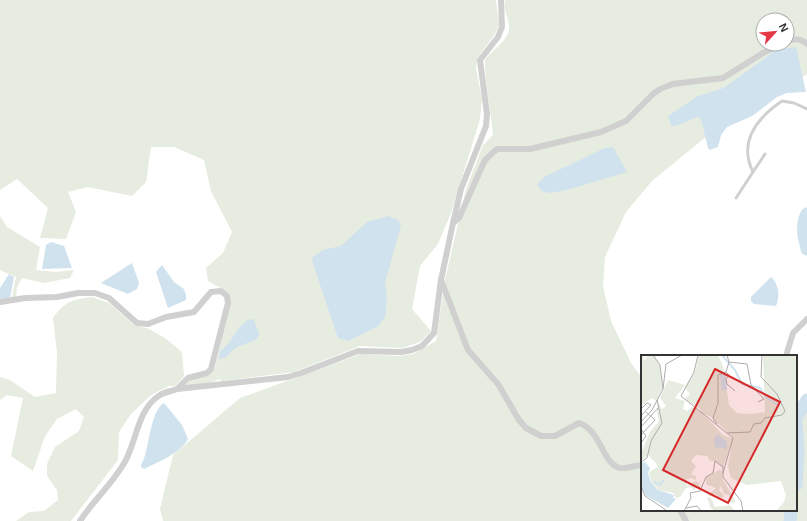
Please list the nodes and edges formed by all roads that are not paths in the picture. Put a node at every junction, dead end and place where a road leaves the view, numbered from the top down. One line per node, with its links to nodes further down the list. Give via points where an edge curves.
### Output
1 (501, 0): 9 (street, via 502,27 498,38 480,60 487,114 486,126 461,189)
2 (795, 40): 3 (street, via 803,40)
3 (807, 44)
4 (765, 52): 9 (street, via 723,78 666,86 653,94 626,121 601,132 530,149 497,149 485,160 459,218)
5 (807, 109): 7 (lane, via 782,101 756,126 746,152)
6 (765, 154): 7 (lane)
7 (753, 172): 8 (lane)
8 (736, 198)
9 (453, 223): 10 (street)
10 (441, 280): 14 (street, via 434,333 422,346 401,352 358,351 288,377); 15 (street, via 468,350 498,384 526,428 541,436 555,436 579,423 592,430 611,463 622,468)
11 (0, 302): 14 (street, via 95,293 109,298 137,323 148,324 166,317 194,312 212,292 221,291 227,296 228,303 211,369 207,373 188,378)
12 (807, 319): 13 (street, via 793,333)
13 (786, 355)
14 (177, 389): 17 (street, via 161,394 150,404 140,422 125,464 92,502)
15 (641, 465)
16 (681, 511): 18 (street)
17 (80, 521)
18 (686, 521)

